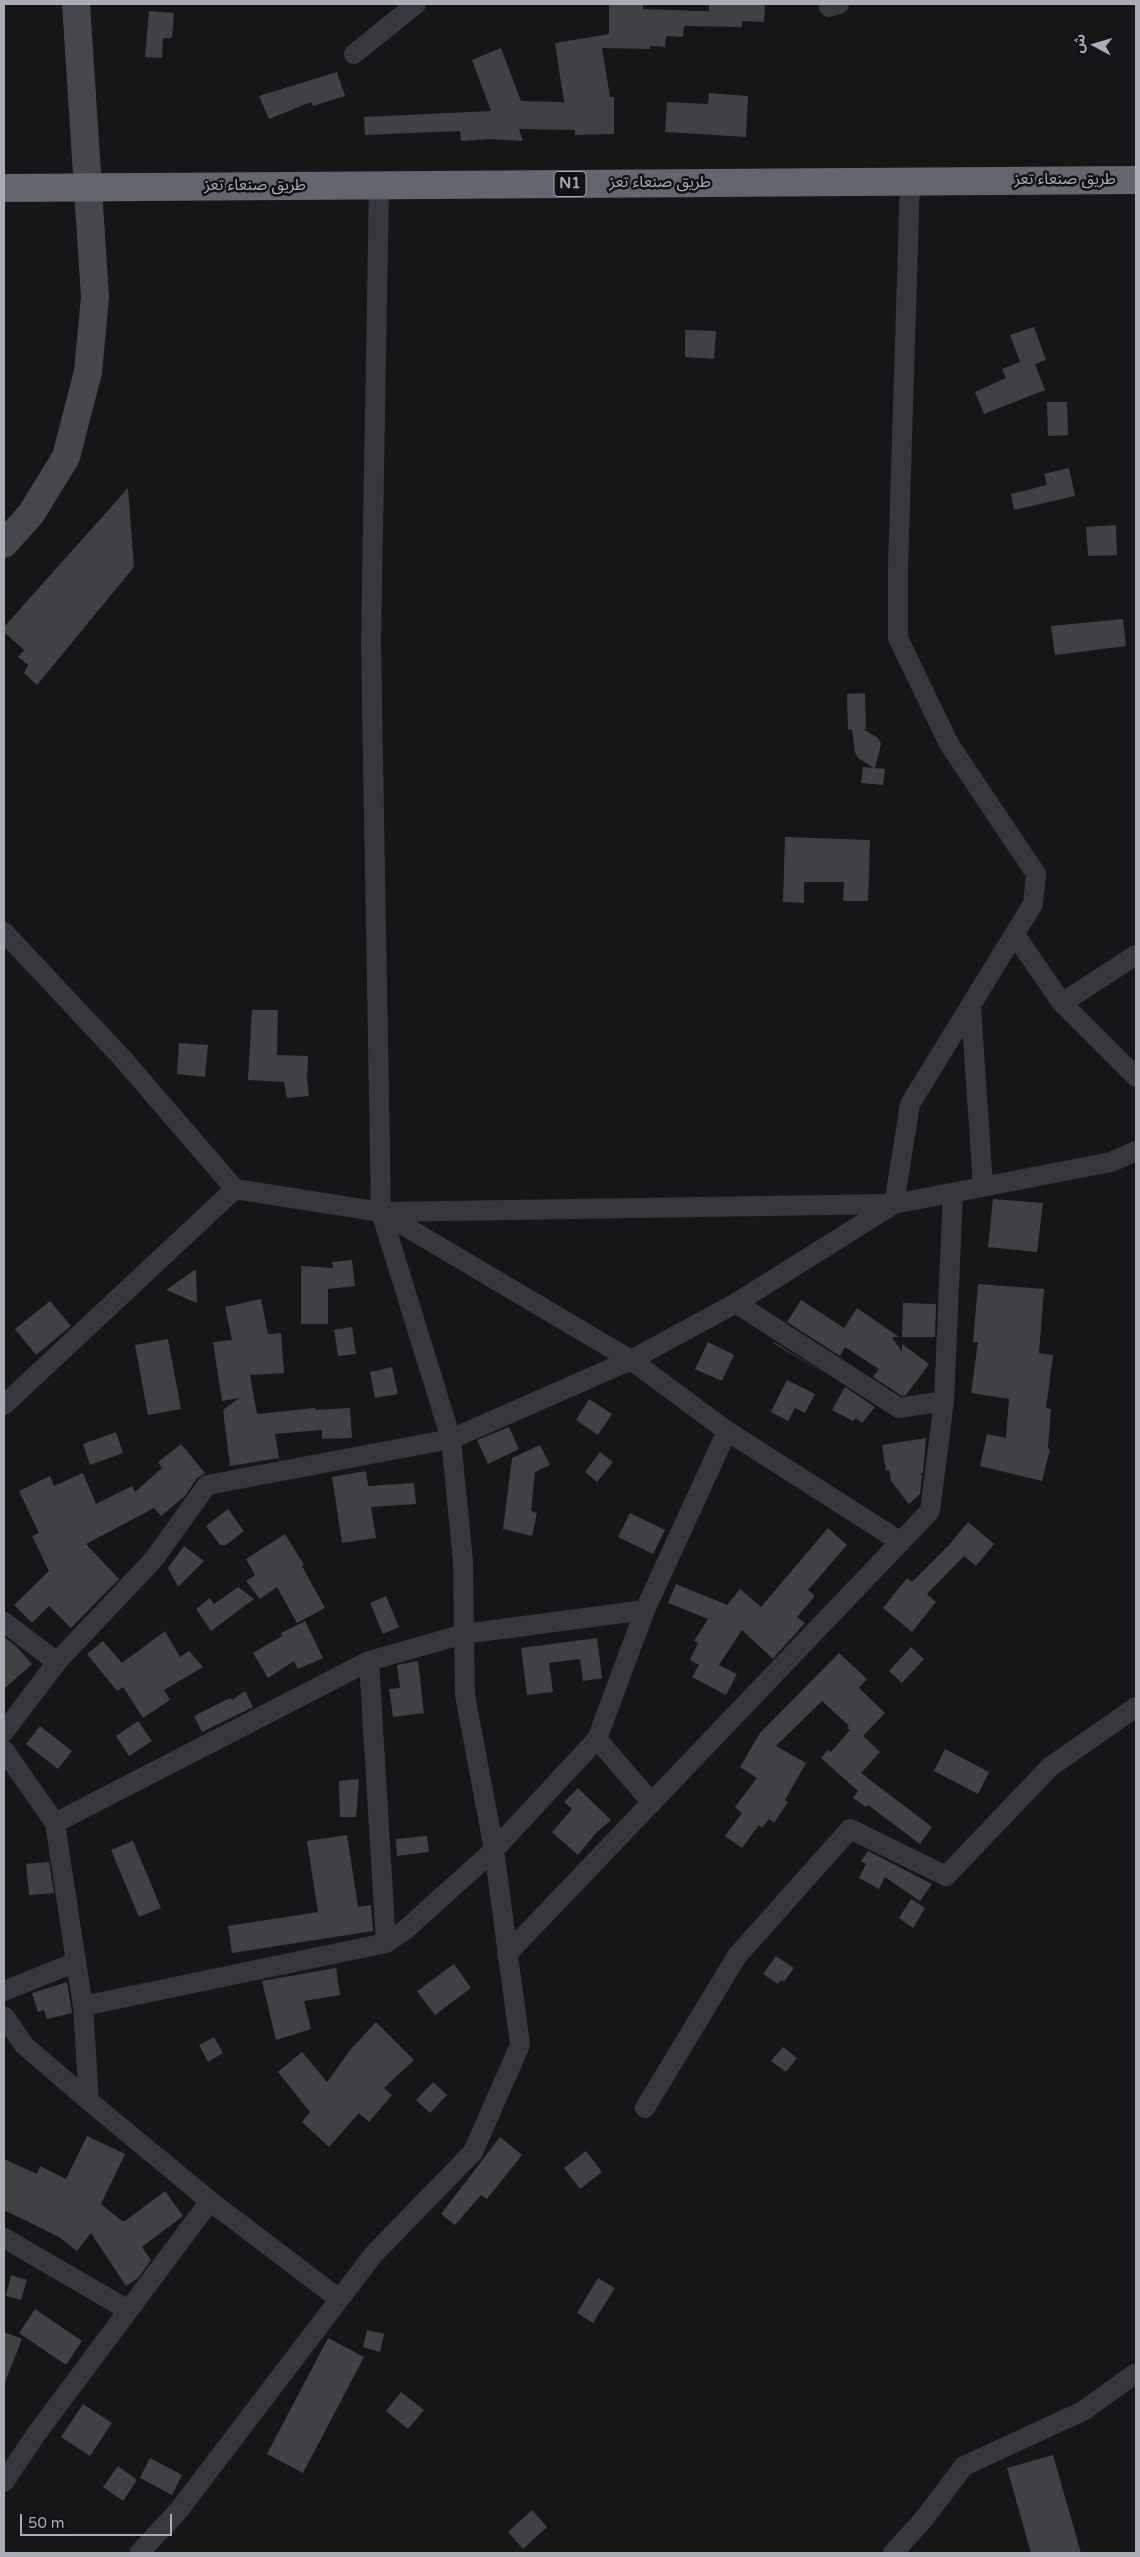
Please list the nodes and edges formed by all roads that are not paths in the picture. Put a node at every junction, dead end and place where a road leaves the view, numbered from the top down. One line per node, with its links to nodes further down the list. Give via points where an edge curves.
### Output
1 (76, 4): 7 (street)
2 (416, 4): 3 (street)
3 (354, 54)
4 (1136, 180): 5 (highway, طريق صنعاء تعز / N1)
5 (910, 182): 6 (highway, طريق صنعاء تعز / N1); 11 (street, via 898,638 949,744 1036,874 1034,904)
6 (379, 185): 7 (highway, طريق صنعاء تعز / N1); 21 (street, via 371,643)
7 (89, 187): 8 (highway, طريق صنعاء تعز / N1); 9 (street, via 95,297 88,372 66,457 31,514)
8 (4, 188)
9 (4, 544)
10 (4, 932): 18 (street, via 123,1059)
11 (1015, 935): 13 (street); 14 (street)
12 (1136, 955): 13 (street)
13 (1062, 1003): 15 (street)
14 (971, 1006): 17 (street); 20 (street, via 910,1104)
15 (1136, 1077)
16 (1136, 1151): 17 (street, via 1110,1162)
17 (983, 1187): 19 (street)
18 (235, 1189): 21 (street); 25 (street)
19 (953, 1193): 20 (street); 24 (street)
20 (894, 1204): 21 (street); 22 (street)
21 (381, 1212): 23 (street); 27 (street)
22 (736, 1303): 23 (street); 24 (street, via 899,1408)
23 (631, 1360): 26 (street); 27 (street)
24 (944, 1401): 28 (street, via 930,1511)
25 (4, 1405)
26 (727, 1431): 28 (street); 29 (street)
27 (450, 1439): 31 (street, via 463,1561); 33 (street, via 207,1485 154,1559)
28 (901, 1542): 38 (street)
29 (645, 1610): 31 (street); 36 (street)
30 (4, 1622): 33 (street)
31 (464, 1634): 32 (street); 40 (street, via 465,1695)
32 (369, 1661): 39 (street); 41 (street)
33 (57, 1662): 35 (street)
34 (1136, 1707): 48 (street, via 1050,1767 946,1876 850,1829 737,1956)
35 (4, 1732)
36 (597, 1739): 38 (street); 40 (street)
37 (4, 1750): 39 (street)
38 (652, 1803): 42 (street)
39 (55, 1823): 43 (street)
40 (494, 1850): 41 (street, via 405,1930); 42 (street)
41 (386, 1943): 45 (street)
42 (507, 1954): 51 (street, via 520,2045 473,2152 373,2255)
43 (76, 1962): 44 (street); 45 (street)
44 (4, 1991)
45 (83, 2006): 47 (street)
46 (4, 2016): 47 (street, via 24,2045)
47 (89, 2101): 49 (street)
48 (645, 2108)
49 (210, 2201): 51 (street); 52 (street)
50 (4, 2238): 52 (street)
51 (339, 2299): 55 (street, via 179,2510)
52 (128, 2310): 54 (street)
53 (1136, 2373): 56 (street, via 1083,2411 964,2466)
54 (4, 2482)
55 (139, 2553)
56 (893, 2553)

